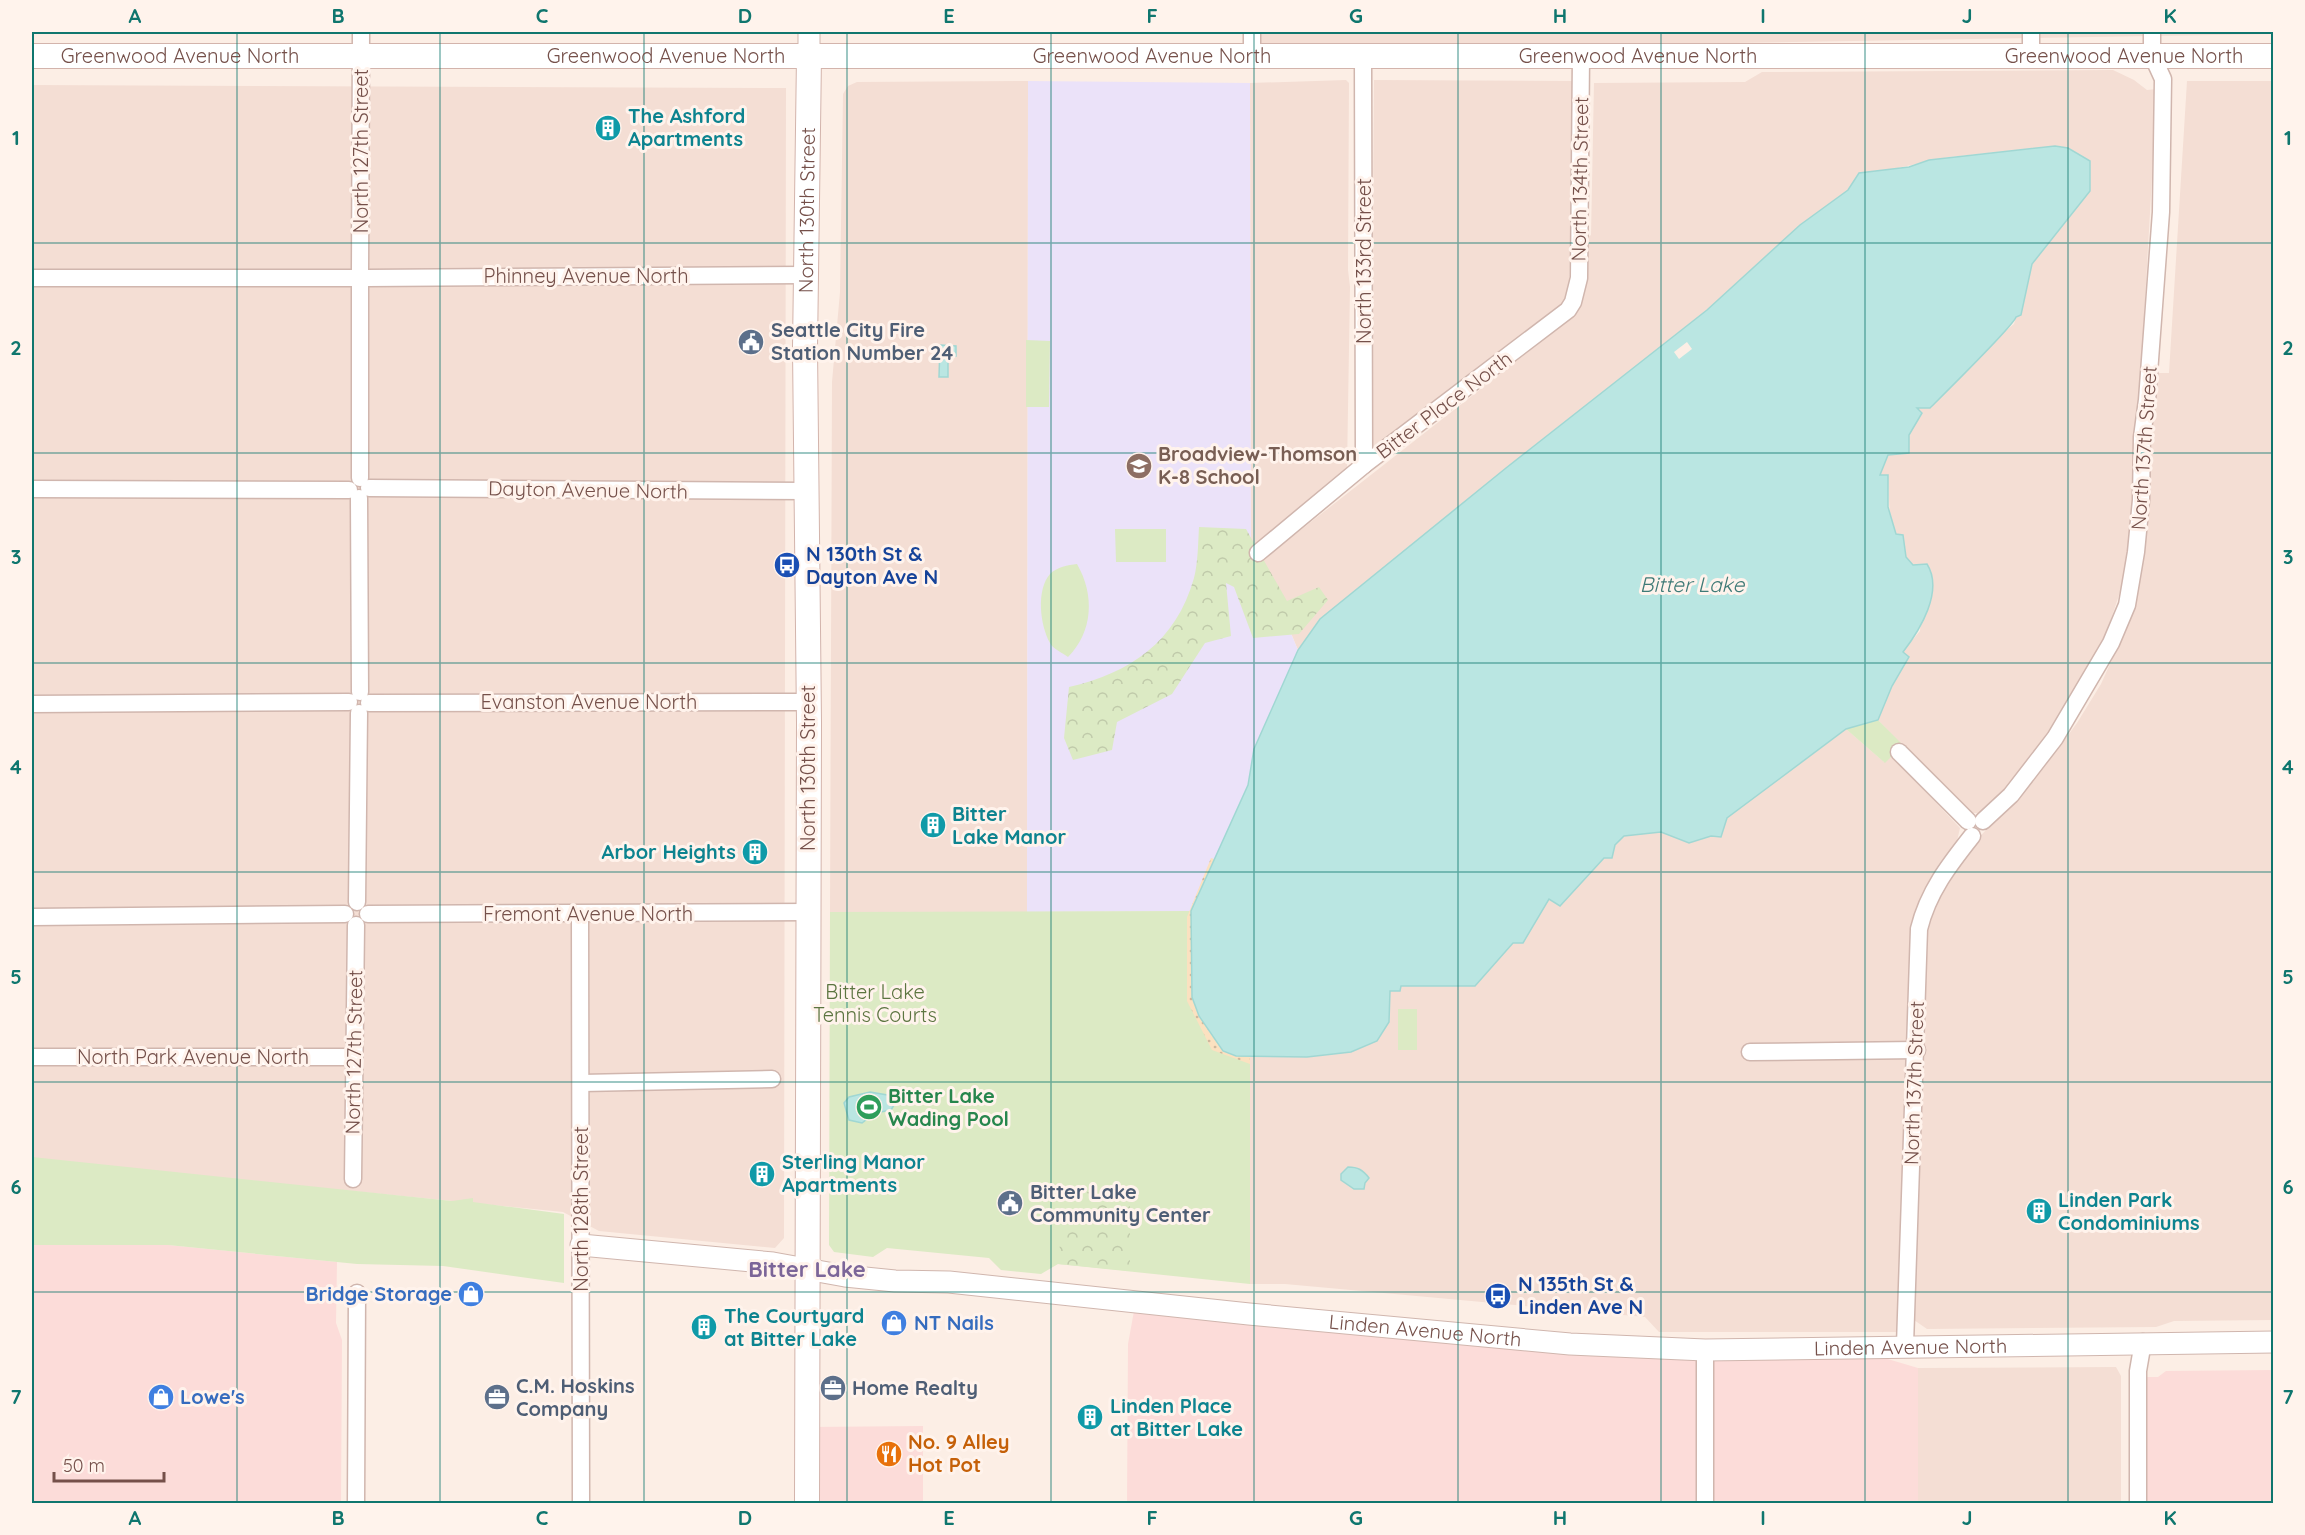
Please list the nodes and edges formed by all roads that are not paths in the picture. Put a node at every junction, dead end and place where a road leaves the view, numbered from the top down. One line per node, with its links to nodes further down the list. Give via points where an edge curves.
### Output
1 (809, 32): 8 (street, North 130th Street)
2 (1252, 32): 9 (street)
3 (361, 43): 7 (main road, Greenwood Avenue North); 8 (main road, Greenwood Avenue North); 14 (street, North 127th Street)
4 (2031, 43): 5 (main road, Greenwood Avenue North); 6 (main road, Greenwood Avenue North)
5 (2152, 43): 11 (main road, Greenwood Avenue North); 25 (street, North 137th Street, via 2163,79 2161,212 2138,531 2127,605 2111,643 2055,738 2011,795)
6 (1581, 55): 10 (main road, Greenwood Avenue North); 15 (street, North 134th Street, via 1579,278)
7 (32, 56)
8 (809, 56): 9 (main road, Greenwood Avenue North); 12 (main road, North 130th Street)
9 (1252, 56): 10 (main road, Greenwood Avenue North)
10 (1363, 56): 16 (street, North 133rd Street)
11 (2274, 56)
12 (806, 274): 14 (street, Phinney Avenue North); 19 (main road, North 130th Street)
13 (32, 278): 14 (street, Phinney Avenue North)
14 (360, 278): 17 (street, North 127th Street)
15 (1573, 302): 16 (street, Bitter Place North, via 1561,316)
16 (1364, 465): 20 (street, Bitter Place North)
17 (359, 488): 18 (street, Dayton Avenue North); 19 (street, Dayton Avenue North); 22 (street, North 127th Street)
18 (32, 489)
19 (806, 491): 21 (main road, North 130th Street)
20 (1258, 553)
21 (808, 702): 22 (street, Evanston Avenue North); 26 (main road, North 130th Street)
22 (359, 703): 23 (street, Evanston Avenue North); 27 (street, North 127th Street)
23 (32, 704)
24 (1899, 752): 25 (street)
25 (1975, 826): 30 (street, North 137th Street, via 1924,909 1919,929)
26 (809, 912): 28 (street, Fremont Avenue North); 38 (main road, North 130th Street)
27 (356, 914): 28 (street, Fremont Avenue North); 29 (street, Fremont Avenue North); 33 (street, North 127th Street)
28 (580, 914): 35 (street, North 128th Street)
29 (32, 917)
30 (1917, 1050): 31 (street); 42 (street, North 137th Street)
31 (1750, 1052)
32 (32, 1057): 33 (street, North Park Avenue North)
33 (354, 1057): 36 (street, North 127th Street)
34 (772, 1079): 35 (street)
35 (582, 1083): 37 (street, North 128th Street)
36 (353, 1179)
37 (581, 1245): 38 (street, Linden Avenue North); 45 (street, North 128th Street)
38 (807, 1269): 43 (street, Linden Avenue North, via 895,1281 949,1282 1570,1344); 46 (main road, North 130th Street)
39 (357, 1293): 44 (street)
40 (2143, 1342): 41 (street, Linden Avenue North); 42 (street, Linden Avenue North); 48 (street, via 2138,1371)
41 (2274, 1342)
42 (1905, 1345): 43 (street, Linden Avenue North)
43 (1706, 1350): 47 (street)
44 (356, 1503)
45 (580, 1503)
46 (807, 1503)
47 (1705, 1503)
48 (2138, 1503)

